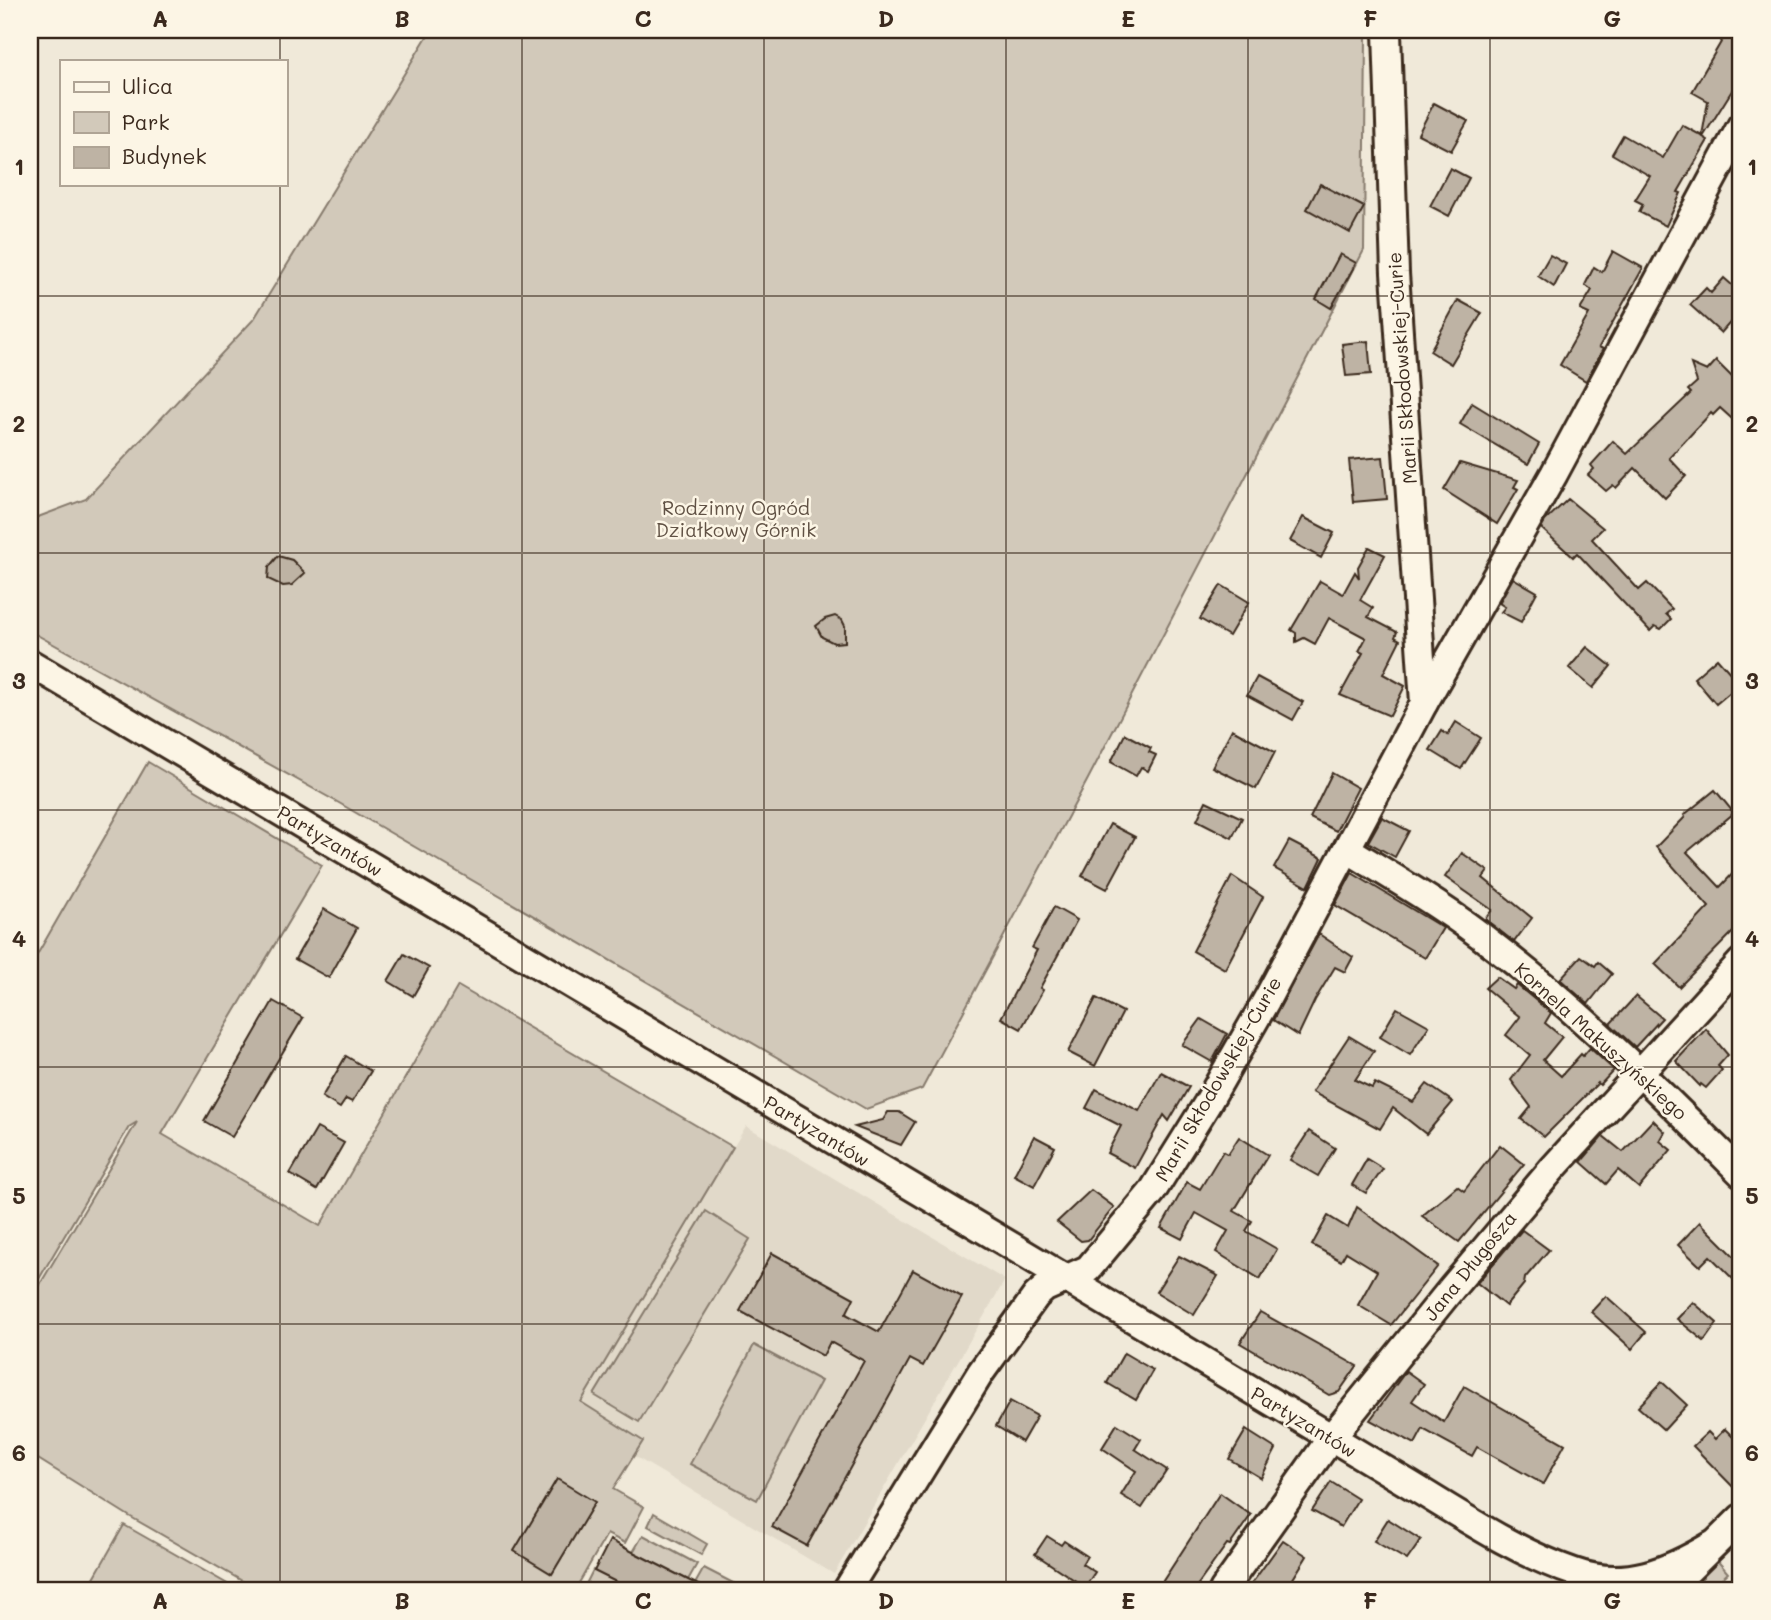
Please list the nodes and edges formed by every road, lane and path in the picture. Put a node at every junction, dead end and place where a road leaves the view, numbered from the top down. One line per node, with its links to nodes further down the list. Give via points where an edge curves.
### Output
1 (1387, 32): 4 (street, Marii Skłodowskiej-Curie, via 1395,273)
2 (1741, 126): 4 (street, Marii Skłodowskiej-Curie)
3 (30, 663): 9 (street, Partyzantów)
4 (1424, 703): 5 (street, Marii Skłodowskiej-Curie)
5 (1347, 849): 7 (street, Kornela Makuszyńskiego, via 1493,945 1572,1009); 9 (street, Marii Skłodowskiej-Curie, via 1267,999 1152,1192 1088,1269)
6 (1741, 962): 7 (street, Jana Długosza)
7 (1640, 1073): 8 (street, Kornela Makuszyńskiego); 10 (street, Jana Długosza, via 1509,1219)
8 (1741, 1173)
9 (1067, 1280): 10 (street, Partyzantów); 15 (street, Marii Skłodowskiej-Curie, via 1036,1296 981,1372)
10 (1331, 1438): 13 (street, Partyzantów); 16 (street, Jana Długosza)
11 (1741, 1518): 12 (street)
12 (1712, 1545): 14 (street, Partyzantów, via 1665,1571); 18 (street)
13 (1543, 1559): 14 (street, Partyzantów); 17 (street)
14 (1611, 1586)
15 (847, 1590)
16 (1223, 1590)
17 (1561, 1590)
18 (1668, 1590)

